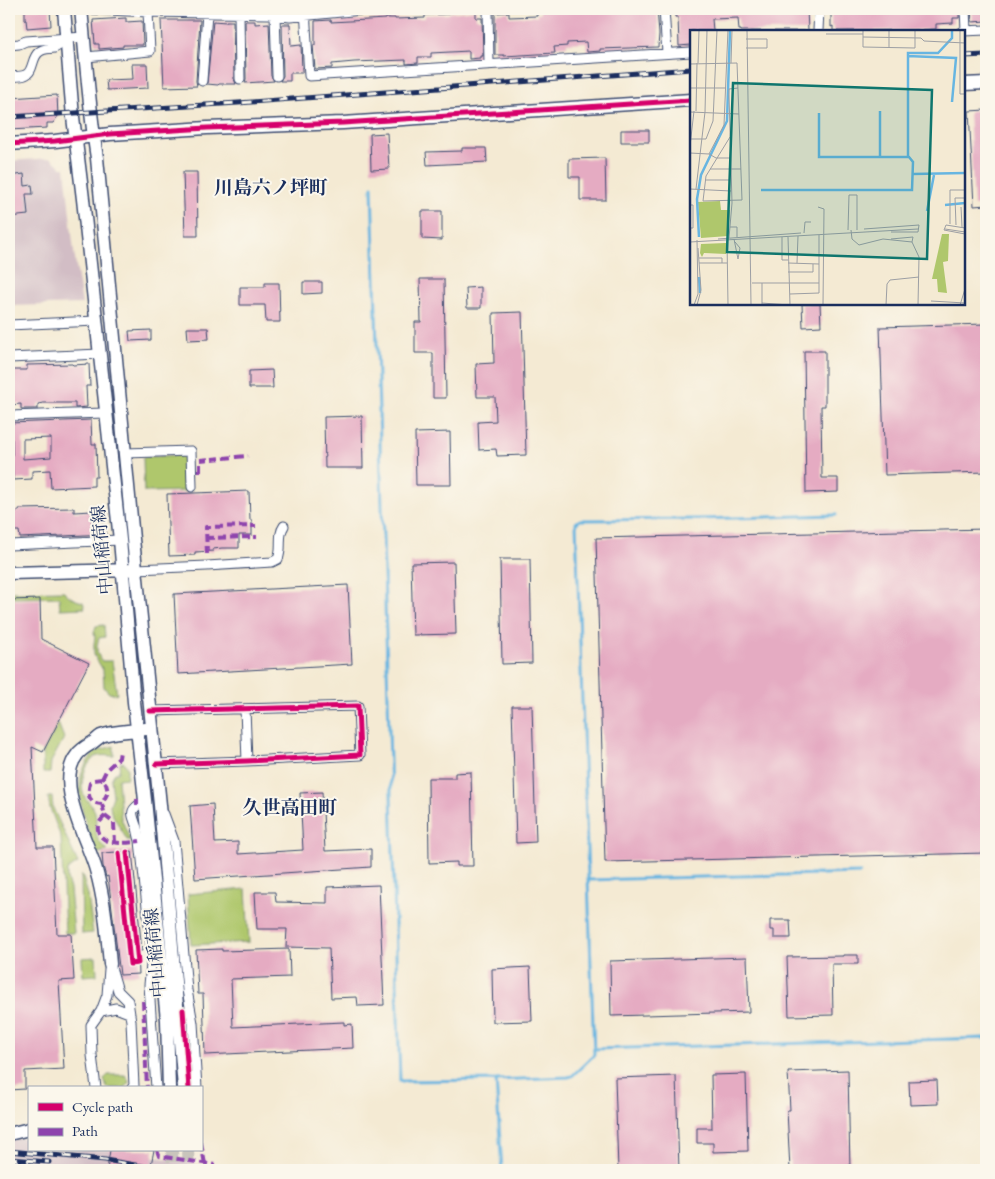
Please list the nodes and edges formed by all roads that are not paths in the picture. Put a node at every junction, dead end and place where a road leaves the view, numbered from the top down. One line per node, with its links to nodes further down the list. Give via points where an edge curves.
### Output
1 (64, 9): 20 (main road, 中山稲荷線)
2 (80, 9): 19 (main road, 中山稲荷線)
3 (87, 9): 10 (street)
4 (361, 9): 5 (street); 11 (street)
5 (372, 9)
6 (488, 9): 27 (street)
7 (664, 9): 24 (street)
8 (819, 9): 15 (street)
9 (965, 9): 16 (street)
10 (148, 12): 12 (street); 25 (street, via 150,51)
11 (305, 12): 14 (street, via 290,17); 27 (street, via 309,76)
12 (207, 13): 13 (street); 31 (street)
13 (239, 13): 14 (street); 30 (street)
14 (275, 15): 28 (street)
15 (818, 30)
16 (964, 30)
17 (986, 30): 18 (street)
18 (965, 31)
19 (84, 36): 20 (street); 25 (main road, 中山稲荷線)
20 (66, 38): 21 (street); 26 (street, via 56,48 38,52); 36 (main road, 中山稲荷線)
21 (19, 44): 22 (street); 26 (street, via 29,50)
22 (9, 45)
23 (690, 52): 24 (street)
24 (667, 53): 27 (street)
25 (86, 57): 35 (main road, 中山稲荷線)
26 (33, 61): 29 (street, via 27,74)
27 (489, 64)
28 (277, 76)
29 (9, 77)
30 (240, 79)
31 (202, 80)
32 (986, 83): 33 (main road)
33 (965, 84)
34 (690, 100): 35 (main road)
35 (94, 136): 36 (main road); 44 (main road, 中山稲荷線)
36 (76, 138): 37 (main road); 38 (main road, 中山稲荷線)
37 (9, 144)
38 (96, 321): 39 (street); 40 (main road, 中山稲荷線)
39 (9, 325)
40 (100, 354): 41 (street); 42 (main road, 中山稲荷線)
41 (9, 358)
42 (106, 413): 43 (street); 47 (main road, 中山稲荷線)
43 (9, 416)
44 (125, 453): 45 (street, via 191,452); 49 (main road, 中山稲荷線)
45 (192, 487)
46 (284, 526): 49 (street, via 280,531 281,552 272,562)
47 (120, 540): 48 (street); 50 (main road, 中山稲荷線)
48 (9, 545)
49 (136, 569): 50 (main road); 53 (main road, 中山稲荷線)
50 (122, 570): 51 (main road); 55 (main road, 中山稲荷線)
51 (9, 573)
52 (245, 709): 53 (street); 56 (street); 56 (street, via 358,706 360,755)
53 (150, 711): 54 (main road, 中山稲荷線)
54 (152, 728): 55 (main road); 57 (main road, 中山稲荷線)
55 (137, 730): 58 (main road, 中山稲荷線); 60 (main road, via 102,736 77,755 69,777 76,816 99,882)
56 (247, 761): 57 (street)
57 (156, 764): 59 (main road, 中山稲荷線)
58 (146, 800): 65 (street, via 133,810 132,815 140,841 152,954 149,985); 66 (main road, 中山稲荷線)
59 (160, 805): 67 (main road, 中山稲荷線); 68 (street, via 174,841)
60 (110, 964): 61 (street, via 107,994); 62 (street, via 118,991 128,1001)
61 (101, 1011): 62 (street, via 116,1008); 63 (street, via 91,1025)
62 (129, 1013): 64 (street)
63 (96, 1086)
64 (134, 1086)
65 (156, 1086)
66 (169, 1086)
67 (184, 1086)
68 (198, 1086)
69 (28, 1129): 70 (main road)
70 (9, 1134)

